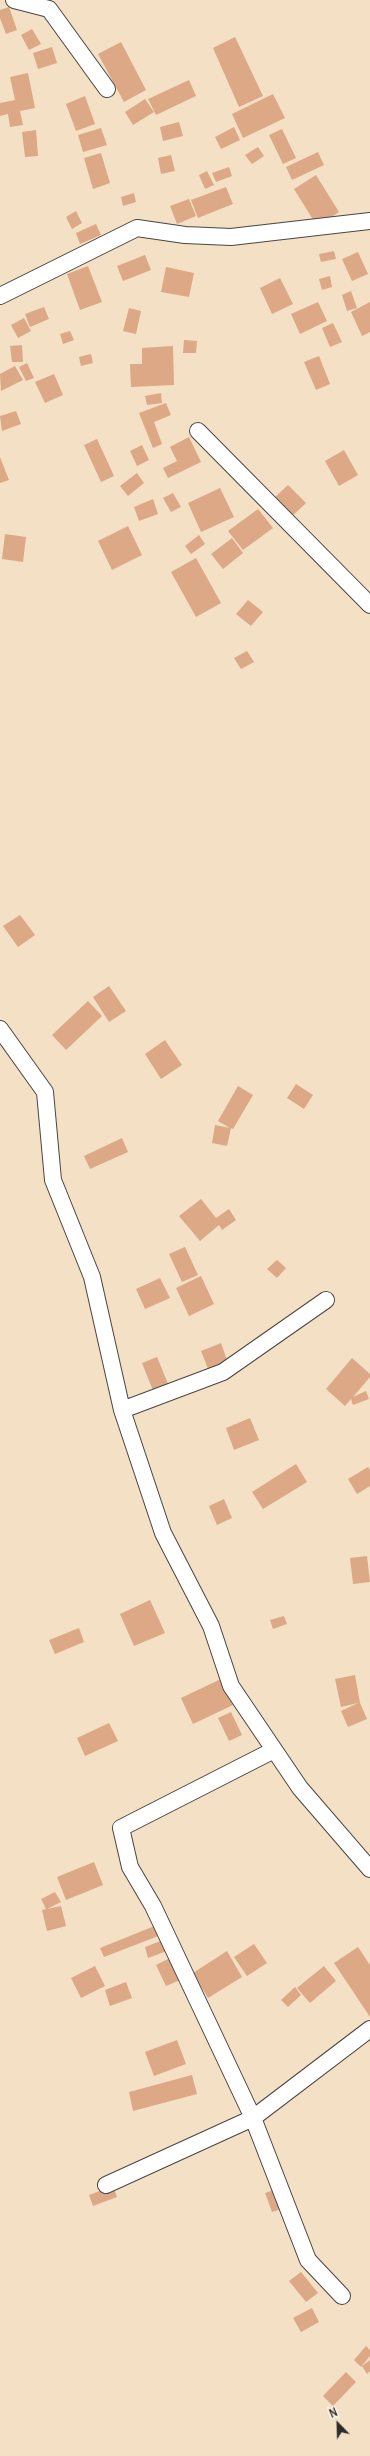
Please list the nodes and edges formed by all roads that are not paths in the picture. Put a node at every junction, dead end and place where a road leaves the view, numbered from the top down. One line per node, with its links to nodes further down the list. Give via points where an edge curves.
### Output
1 (14, 0): 2 (street, via 49,9)
2 (106, 89)
3 (370, 221): 4 (street, via 231,237 185,235 137,228)
4 (0, 296)
5 (198, 431): 6 (street)
6 (370, 605)
7 (0, 1029): 9 (street, via 45,1092 53,1180 92,1277)
8 (326, 1300): 9 (street, via 223,1372)
9 (122, 1410): 10 (street, via 163,1532 211,1626 231,1686)
10 (274, 1750): 11 (street, via 300,1788); 13 (street, via 121,1828 130,1867 153,1906)
11 (370, 1869)
12 (370, 2029): 13 (street)
13 (253, 2118): 14 (street); 15 (street, via 308,2260)
14 (106, 2185)
15 (342, 2296)

